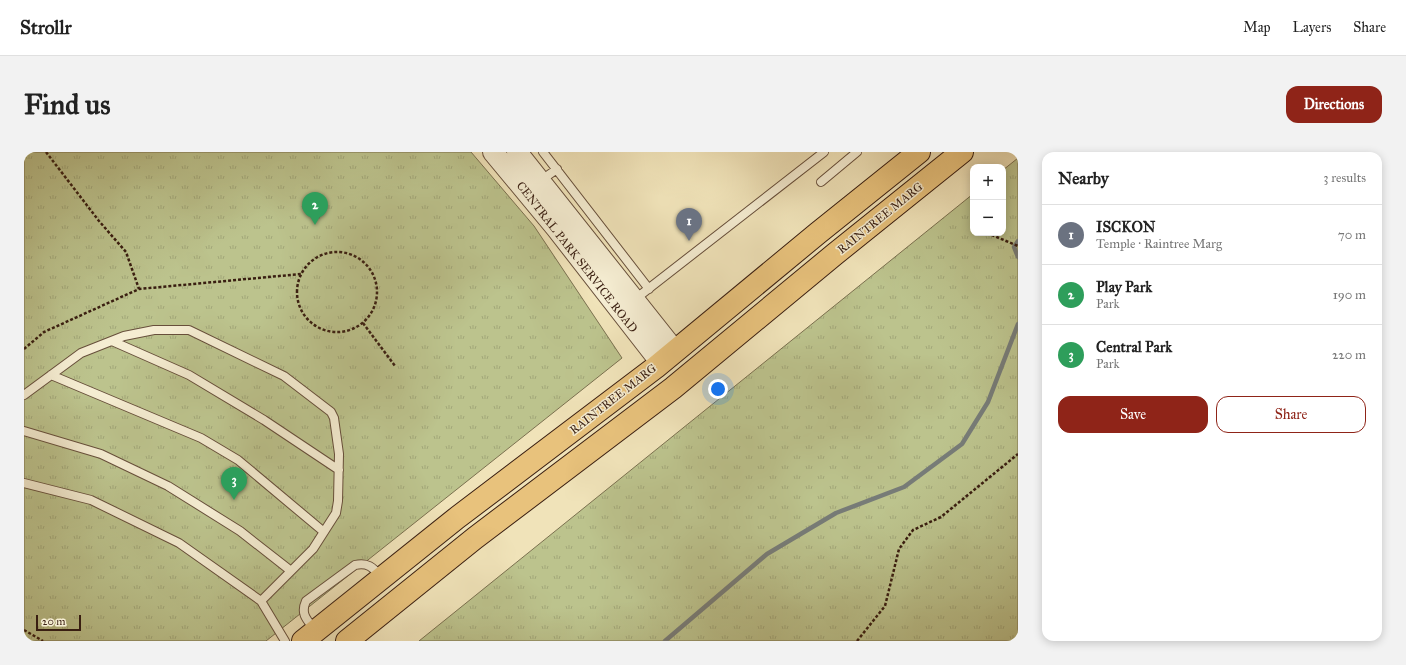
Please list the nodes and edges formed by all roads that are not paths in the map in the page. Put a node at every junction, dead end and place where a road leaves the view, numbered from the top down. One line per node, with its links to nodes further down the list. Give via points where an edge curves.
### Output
1 (493, 152): 13 (street, CENTRAL PARK SERVICE ROAD)
2 (517, 152): 9 (street, CENTRAL PARK SERVICE ROAD)
3 (544, 152): 8 (lane)
4 (824, 152): 11 (lane)
5 (857, 152): 10 (lane)
6 (919, 152): 13 (main road, RAINTREE MARG)
7 (962, 152): 25 (main road, RAINTREE MARG, via 673,388 475,538)
8 (557, 169): 9 (lane); 11 (lane)
9 (540, 180): 11 (street, CENTRAL PARK SERVICE ROAD)
10 (821, 182)
11 (642, 294): 13 (street, CENTRAL PARK SERVICE ROAD)
12 (112, 341): 14 (lane, via 81,353); 17 (lane, via 189,375 264,420); 17 (lane, via 154,330 189,330 284,376 331,412 334,418)
13 (668, 357): 21 (main road, RAINTREE MARG)
14 (51, 375): 15 (lane); 19 (lane, via 201,438 238,460)
15 (24, 395)
16 (24, 431): 20 (lane, via 101,454 168,486 240,531)
17 (339, 470): 19 (lane, via 336,513)
18 (24, 483): 22 (lane, via 91,500 172,540)
19 (324, 532): 20 (lane, via 313,549)
20 (291, 571): 22 (lane)
21 (382, 578): 23 (main road, RAINTREE MARG); 23 (lane, via 372,566 362,563 354,565 306,601 302,609)
22 (261, 601): 24 (lane)
23 (309, 636)
24 (285, 641)
25 (347, 641)

